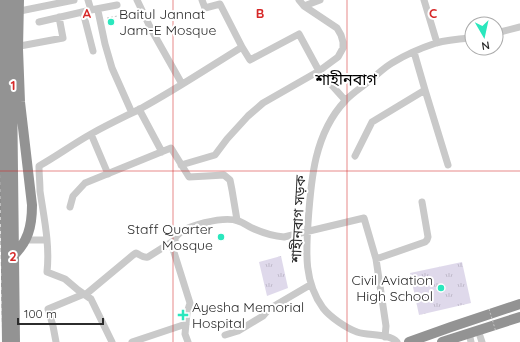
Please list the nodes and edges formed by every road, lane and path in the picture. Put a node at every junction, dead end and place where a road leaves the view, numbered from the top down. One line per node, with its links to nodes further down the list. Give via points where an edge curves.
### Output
1 (3, 0): 58 (highway, bridge)
2 (11, 0): 59 (street, via 10,75 16,210); 60 (highway, bridge)
3 (19, 0): 47 (highway, bridge, via 20,96 32,215 30,231 23,244 13,256)
4 (74, 0): 14 (street)
5 (88, 0): 12 (street)
6 (137, 0): 13 (street)
7 (202, 0): 24 (street, via 206,8 220,4)
8 (320, 0): 10 (street)
9 (424, 0): 22 (street)
10 (302, 3): 27 (street, via 337,28 343,42 338,57)
11 (117, 5): 12 (street)
12 (95, 10): 15 (street); 17 (street)
13 (142, 10): 17 (path); 28 (street)
14 (20, 11)
15 (83, 12): 16 (street); 25 (street)
16 (59, 17): 18 (street); 23 (street, via 63,38)
17 (100, 19): 32 (street, via 112,68)
18 (40, 22)
19 (520, 27): 20 (street)
20 (504, 31)
21 (464, 39): 22 (street, শাহীনবাগ সড়ক)
22 (437, 43): 26 (street, শাহীনবাগ সড়ক)
23 (20, 46)
24 (242, 47): 27 (street, via 250,60 299,34); 28 (street)
25 (93, 51)
26 (414, 52): 29 (street); 30 (street, শাহীনবাগ সড়ক, via 392,64)
27 (319, 71): 30 (street); 36 (street, via 264,103 248,116 215,155)
28 (182, 84): 31 (street)
29 (424, 90): 35 (street, via 372,122); 37 (street)
30 (345, 100): 42 (street, শাহীনবাগ সড়ক, via 332,117 314,164)
31 (140, 109): 32 (street); 34 (street)
32 (132, 113): 33 (street)
33 (91, 134): 38 (street); 44 (street, via 39,166)
34 (162, 152): 36 (street, via 171,148); 38 (street)
35 (355, 156)
36 (181, 165): 41 (street, via 189,178 224,176 230,180)
37 (448, 165)
38 (108, 174): 40 (street, via 85,183 73,196)
39 (422, 202): 46 (street, via 427,240)
40 (70, 207)
41 (237, 220): 42 (street, via 272,236 284,237); 45 (street, via 221,220 192,226)
42 (308, 231): 46 (street, via 364,218); 48 (street, শাহীনবাগ সড়ক, via 307,264)
43 (26, 240): 44 (street)
44 (47, 240): 49 (street, via 47,272 65,279)
45 (175, 240): 49 (street, via 148,257 133,254); 53 (street, via 172,246 190,303)
46 (376, 259): 57 (street)
47 (0, 264)
48 (310, 285): 55 (street, via 238,331); 57 (street, শাহীনবাগ সড়ক, via 323,308 341,324 357,333)
49 (84, 295): 61 (street, via 48,309); 62 (street, via 91,299)
50 (520, 304): 66 (highway)
51 (489, 309): 54 (path, bridge)
52 (520, 317): 56 (highway)
53 (186, 324): 63 (street); 64 (street, via 185,334)
54 (496, 332)
55 (225, 335)
56 (473, 335): 67 (highway); 68 (street)
57 (386, 337): 65 (street, শাহীনবাগ সড়ক)
58 (8, 342)
59 (11, 342)
60 (15, 342)
61 (56, 342)
62 (112, 342)
63 (132, 342)
64 (188, 342)
65 (397, 342)
66 (408, 342)
67 (442, 342)
68 (482, 342)

